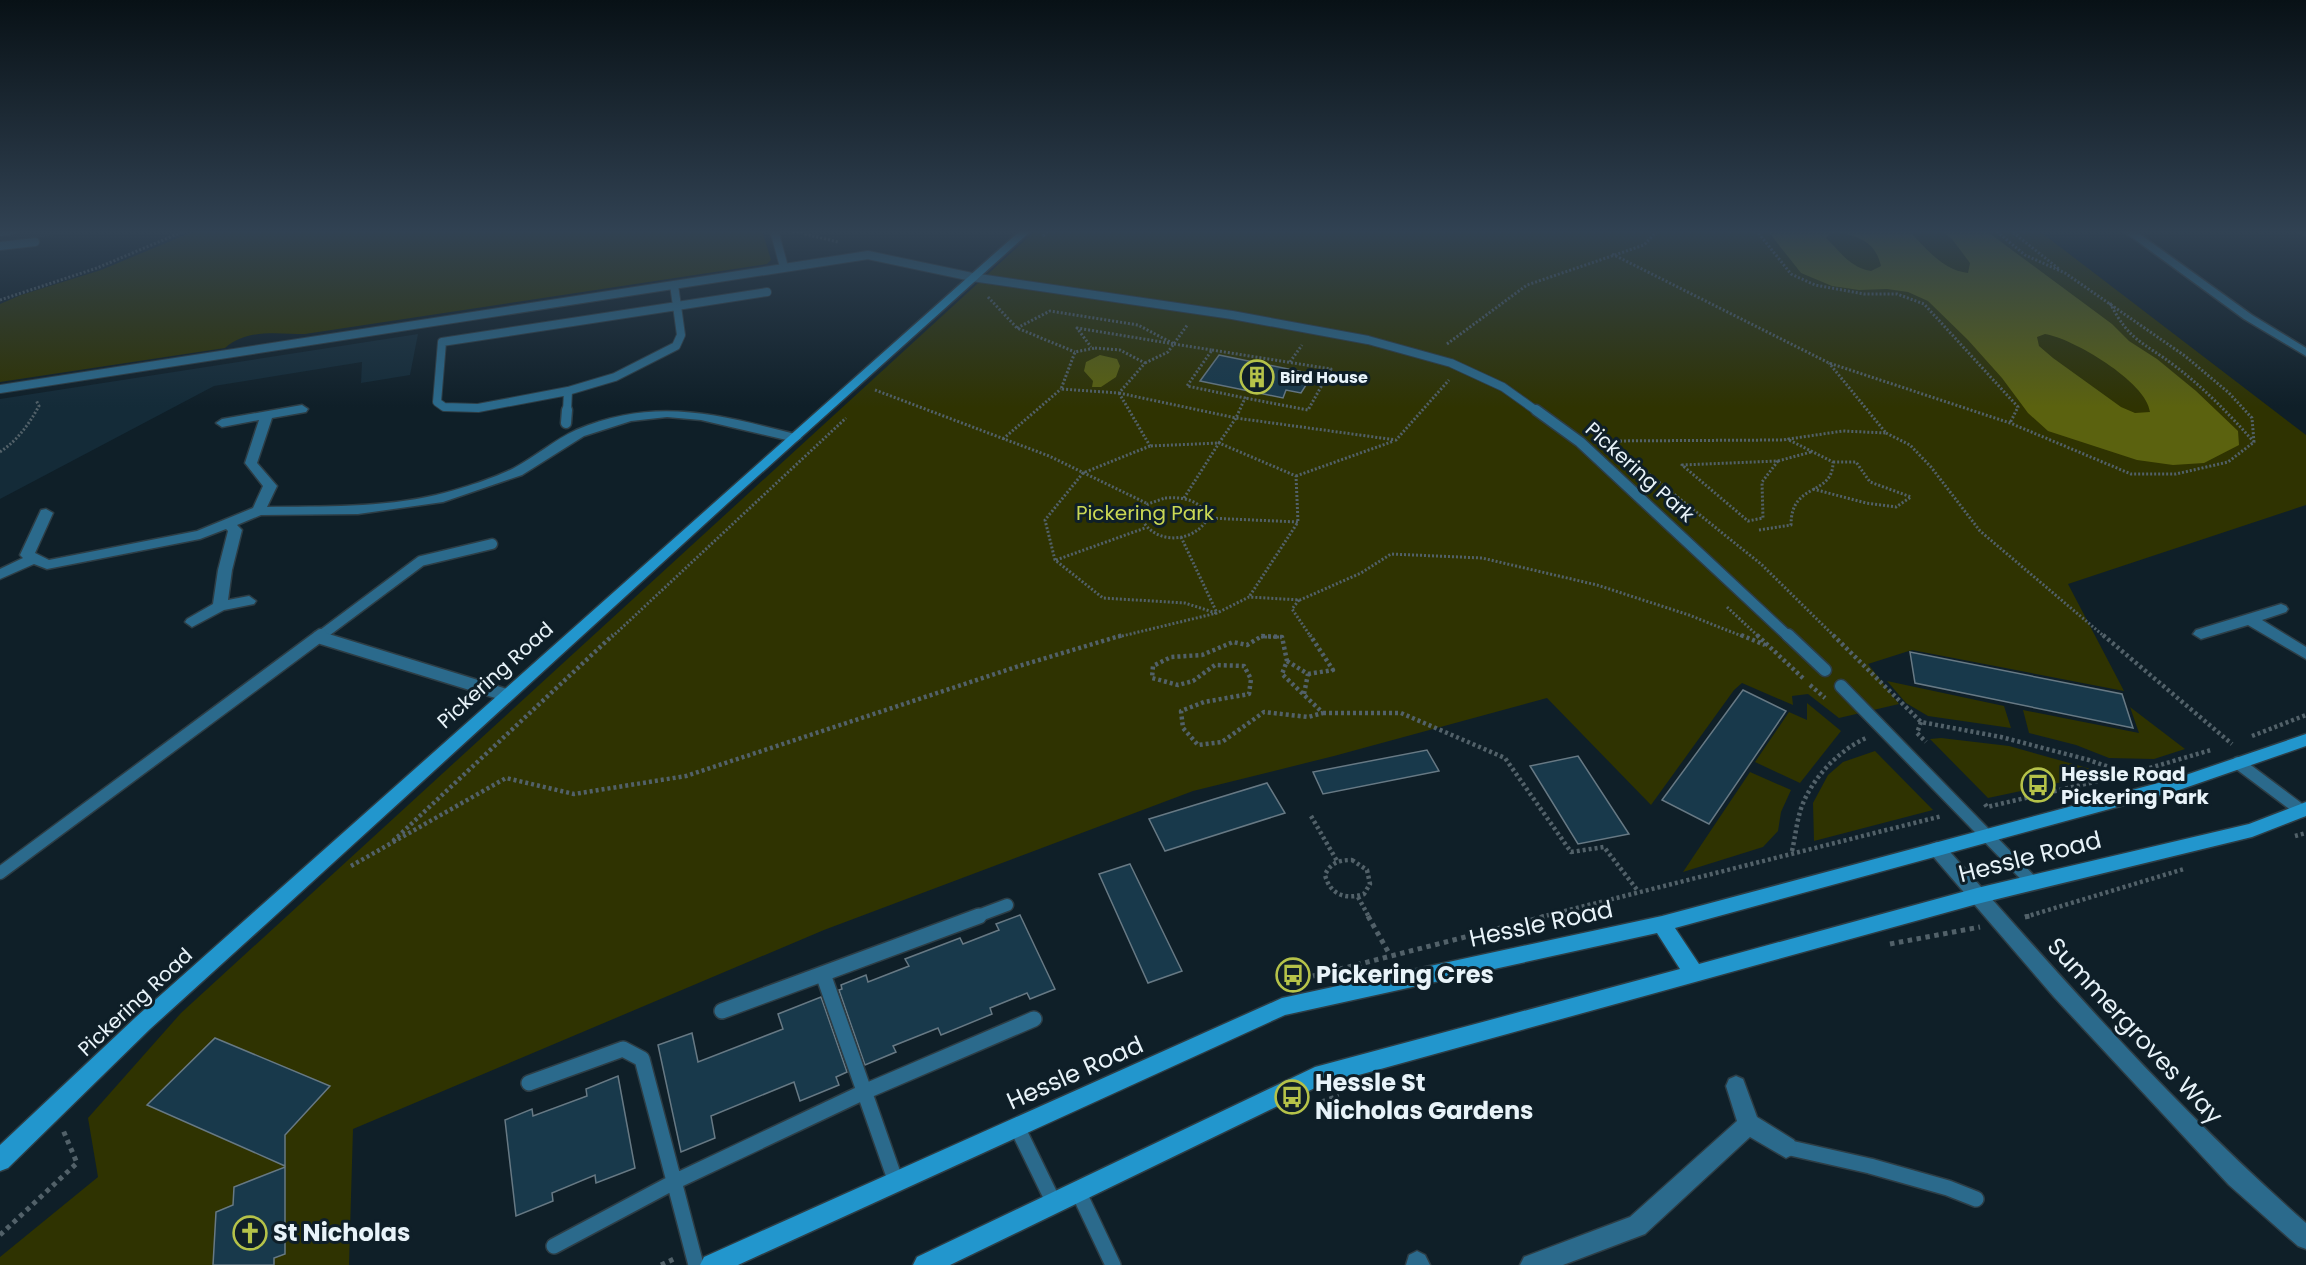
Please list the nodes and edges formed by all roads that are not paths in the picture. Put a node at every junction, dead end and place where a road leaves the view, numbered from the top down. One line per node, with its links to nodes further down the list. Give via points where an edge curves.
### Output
1 (648, 289): 9 (lane, Pickering Park)
2 (675, 289): 7 (lane)
3 (959, 289): 15 (street, Pickering Road)
4 (1054, 289): 30 (lane, Pickering Park, via 1368,340 1451,363 1503,387 1580,441)
5 (2208, 289): 8 (street)
6 (767, 292): 7 (lane)
7 (677, 306): 10 (lane, via 681,335 676,346 615,377); 10 (lane, via 442,342 436,402 444,407 478,408)
8 (2306, 353)
9 (2, 390)
10 (568, 391): 14 (lane)
11 (302, 409): 12 (street)
12 (266, 417): 13 (street); 16 (street, via 251,463 270,486)
13 (222, 423)
14 (566, 423)
15 (795, 438): 16 (street, via 701,416 667,413 580,434 517,472 438,499 358,510); 32 (street, Pickering Road)
16 (259, 511): 18 (street)
17 (46, 513): 20 (street, via 27,555)
18 (228, 523): 20 (street, via 200,535 47,565); 23 (street, via 235,530)
19 (492, 544): 28 (lane, via 421,561)
20 (35, 558): 21 (street)
21 (0, 574)
22 (249, 601): 23 (street)
23 (220, 606): 26 (street)
24 (2281, 609): 25 (street)
25 (2251, 620): 27 (street); 29 (street)
26 (192, 622)
27 (2201, 634)
28 (318, 637): 32 (lane); 38 (lane)
29 (2306, 654)
30 (1825, 670)
31 (1841, 686): 36 (lane)
32 (506, 695): 53 (street, Pickering Road, via 143,1023)
33 (2306, 740): 34 (street, Hessle Road)
34 (2238, 763): 35 (lane); 36 (street, Hessle Road, via 2179,784)
35 (2304, 810): 39 (street, Hessle Road, via 2252,830)
36 (1987, 836): 37 (street, Hessle Road); 39 (lane)
37 (1937, 849): 40 (street, Summergroves Way); 42 (street, Hessle Road)
38 (0, 873)
39 (2032, 882): 40 (street, Hessle Road)
40 (1977, 896): 43 (street, Hessle Road); 59 (street, Summergroves Way, via 2237,1177)
41 (1007, 905): 44 (lane)
42 (1662, 924): 43 (street); 51 (street, Hessle Road, via 1282,1007)
43 (1694, 973): 56 (street, Hessle Road, via 1315,1077)
44 (822, 974): 45 (lane); 49 (lane)
45 (722, 1011)
46 (1034, 1019): 49 (lane)
47 (528, 1083): 54 (lane, via 623,1049 642,1059)
48 (1736, 1086): 50 (street)
49 (864, 1092): 54 (lane); 55 (lane)
50 (1749, 1124): 52 (street); 61 (street, via 1637,1226)
51 (1017, 1127): 55 (street, Hessle Road); 58 (lane)
52 (1786, 1147): 57 (lane, via 1885,1168)
53 (0, 1160)
54 (674, 1182): 60 (lane); 62 (lane)
55 (896, 1182): 63 (street, Hessle Road)
56 (1078, 1191): 58 (street, Hessle Road); 65 (lane)
57 (1976, 1199)
58 (1054, 1203): 64 (street, Hessle Road)
59 (2306, 1238)
60 (554, 1246)
61 (1544, 1263)
62 (696, 1265)
63 (712, 1265)
64 (925, 1265)
65 (1113, 1265)

